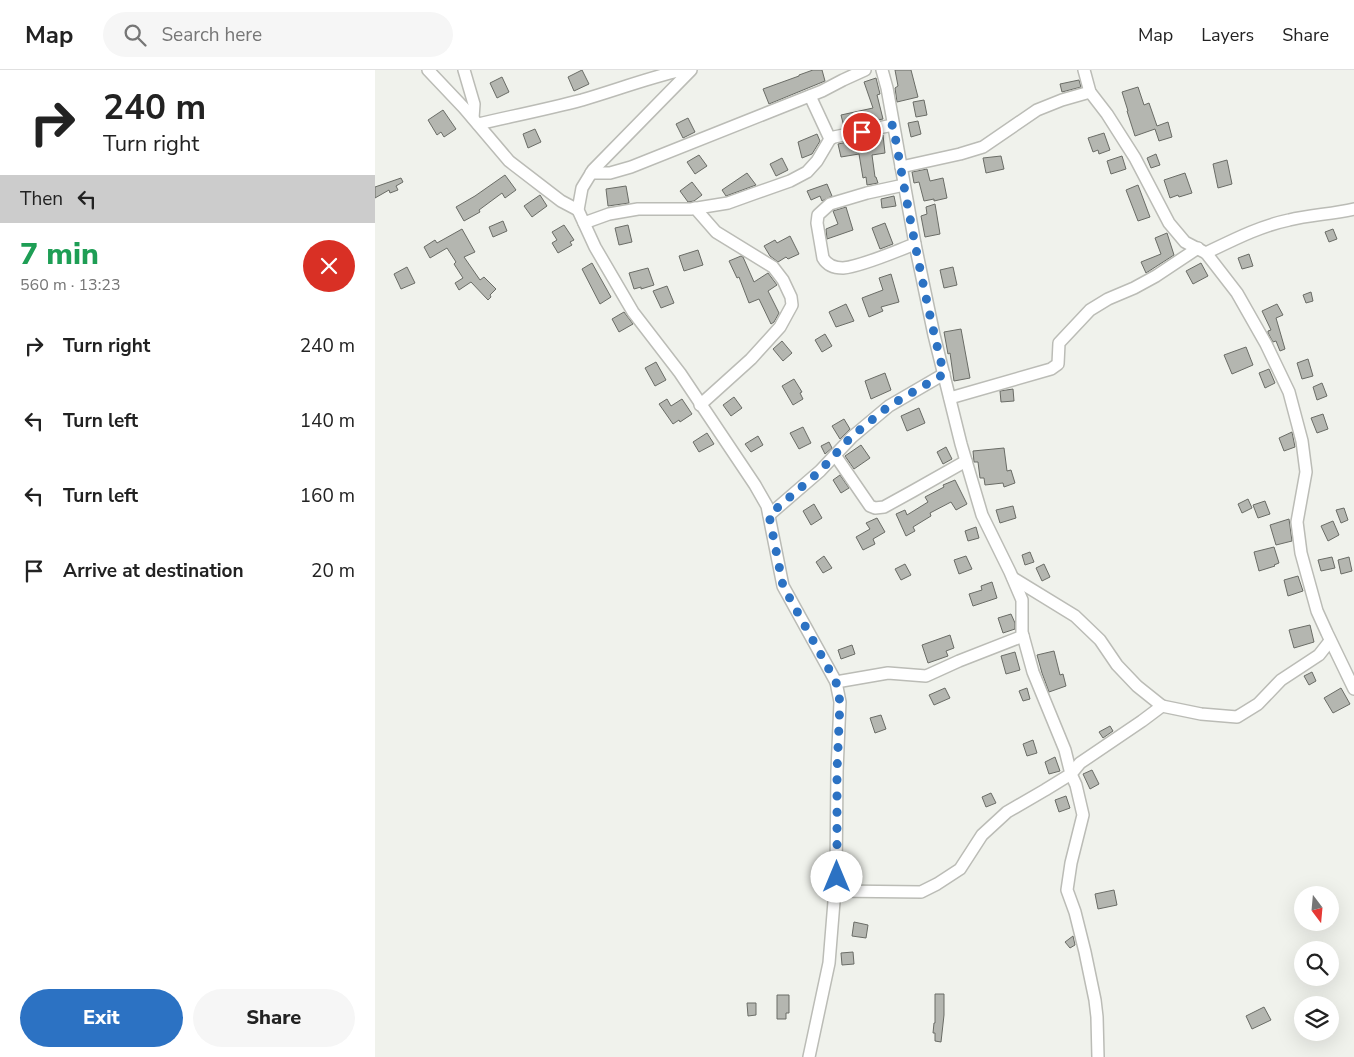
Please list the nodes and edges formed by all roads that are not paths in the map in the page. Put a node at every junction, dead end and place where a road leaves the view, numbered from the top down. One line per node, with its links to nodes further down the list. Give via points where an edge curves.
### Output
1 (428, 70): 10 (street)
2 (464, 70): 10 (street, via 474,104)
3 (682, 70): 10 (street, via 539,111)
4 (691, 70): 14 (street)
5 (865, 70): 9 (street)
6 (882, 70): 11 (street)
7 (1084, 70): 8 (street)
8 (1090, 92): 13 (street, via 1037,110 983,147); 21 (street, via 1135,158 1169,223 1185,242)
9 (810, 96): 12 (street); 14 (street, via 631,167 610,173)
10 (475, 121): 18 (street, via 509,160 561,201)
11 (893, 125): 12 (street); 13 (street)
12 (830, 139): 16 (street, via 807,172 790,181 728,203)
13 (901, 167): 15 (street)
14 (591, 173): 18 (street, via 582,188)
15 (904, 185): 20 (street); 20 (street, via 867,193 824,208 817,223 823,258 826,263 843,268)
16 (695, 208): 19 (street, via 638,209); 24 (street, via 716,232 773,267 783,280 792,306 780,327 751,359)
17 (1354, 209): 21 (street, via 1288,220)
18 (578, 210): 19 (street)
19 (584, 223): 24 (street, via 633,312)
20 (915, 244): 22 (street)
21 (1202, 250): 23 (street, via 1090,310 1059,343 1057,364 1051,369); 30 (street, via 1242,302 1289,392 1303,440 1306,472 1297,522 1301,552 1317,611)
22 (944, 374): 23 (street); 25 (street, via 889,406 851,437)
23 (949, 398): 26 (street)
24 (701, 405): 27 (street, via 755,485)
25 (835, 455): 26 (street, via 870,506 875,508 884,507); 27 (street)
26 (966, 461): 28 (street, via 981,514)
27 (769, 515): 31 (street, via 783,586)
28 (1013, 578): 29 (street, via 1022,600); 33 (street, via 1075,616 1100,640 1137,686)
29 (1023, 636): 31 (street, via 926,676 889,673); 34 (street)
30 (1330, 641): 32 (street); 33 (street, via 1319,656 1281,680 1259,704 1237,717)
31 (836, 682): 35 (street, via 840,702)
32 (1354, 689)
33 (1162, 706): 34 (street, via 1080,763)
34 (1071, 774): 35 (street, via 1007,812 982,835 961,869 921,892); 37 (street, via 1083,815 1067,890 1095,1000)
35 (835, 891): 36 (street, via 829,963)
36 (809, 1057)
37 (1099, 1057)

